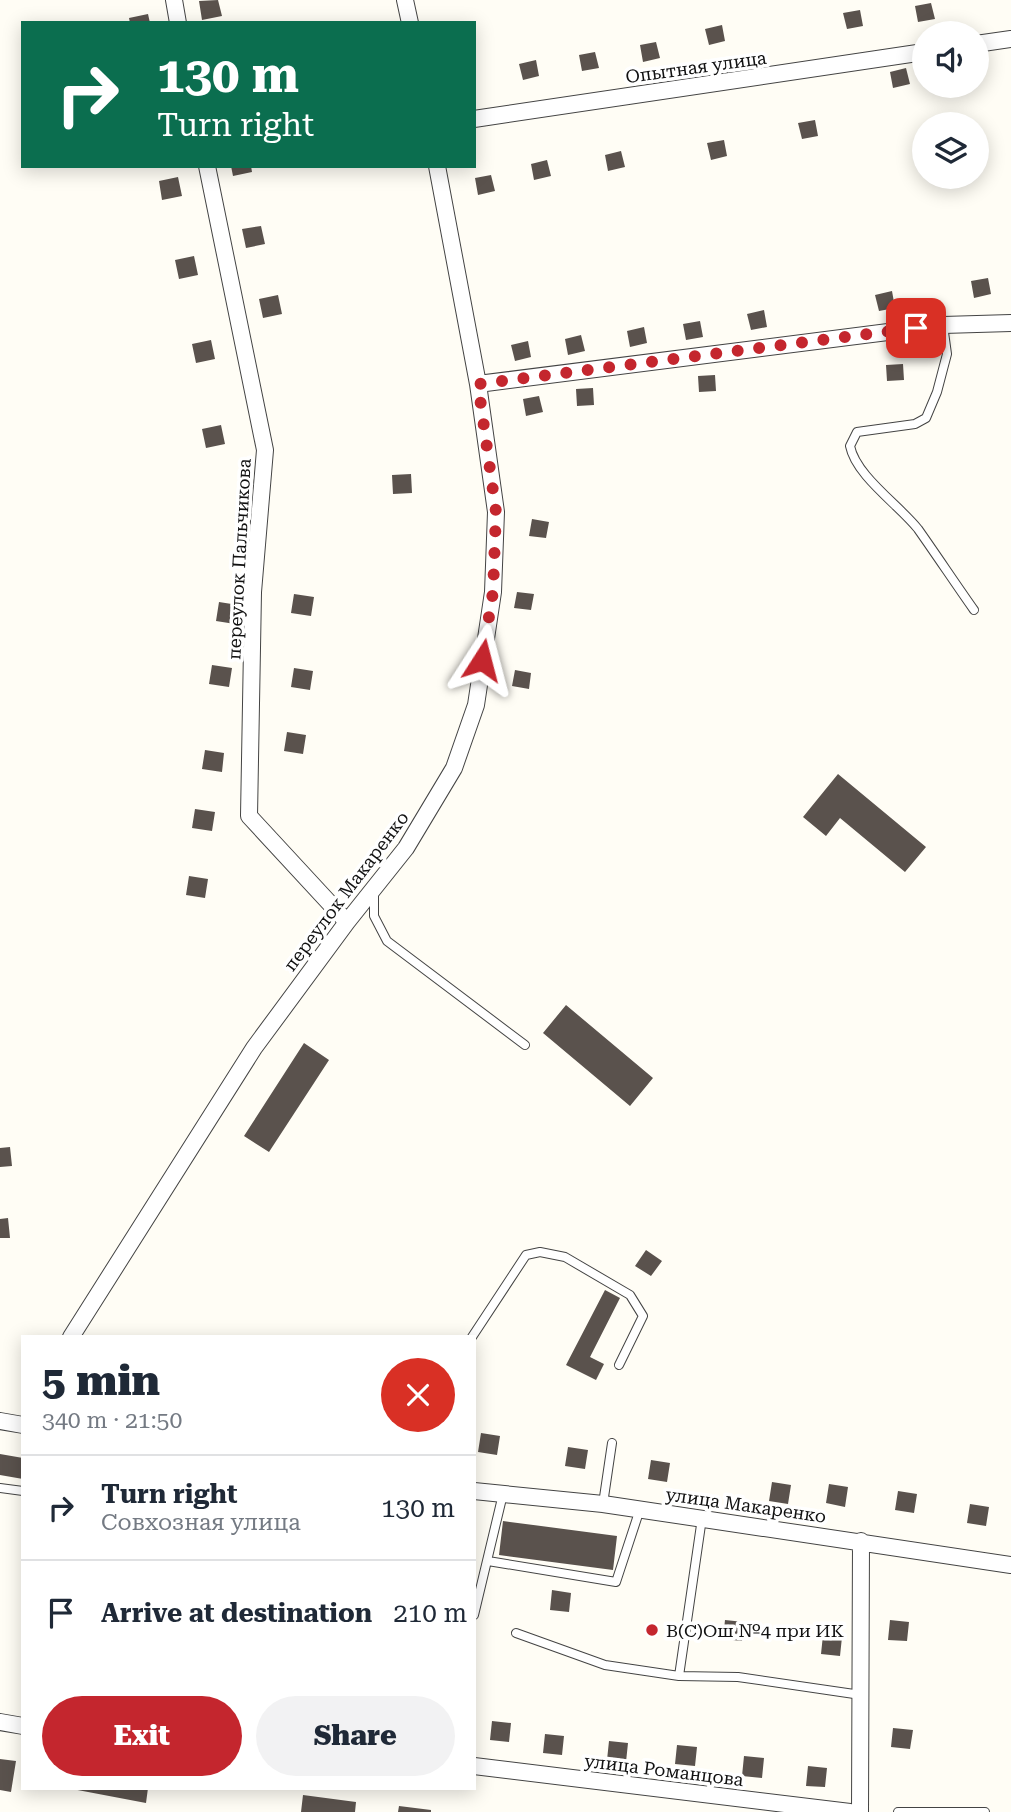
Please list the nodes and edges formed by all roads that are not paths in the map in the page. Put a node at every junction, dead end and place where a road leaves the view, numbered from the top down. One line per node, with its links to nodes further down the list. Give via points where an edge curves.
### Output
1 (174, 0): 3 (street)
2 (405, 0): 4 (street)
3 (178, 21)
4 (410, 21)
5 (1011, 39): 6 (street)
6 (989, 42)
7 (912, 54): 8 (street, Опытная улица)
8 (476, 119)
9 (207, 168): 16 (street, переулок Пальчикова, via 265,450 253,592 250,816)
10 (438, 168): 13 (street, переулок Макаренко)
11 (1011, 323): 12 (street)
12 (943, 325): 13 (street); 14 (lane, via 947,354 926,418 915,424 857,432 850,446 863,470 916,527)
13 (478, 384): 15 (street, переулок Макаренко, via 496,512 493,592 476,705 454,768 406,848)
14 (974, 610)
15 (373, 888): 16 (street, переулок Макаренко); 17 (lane, via 374,916 387,941)
16 (346, 922): 18 (street, переулок Макаренко, via 254,1048)
17 (526, 1045)
18 (72, 1335)
19 (473, 1335): 20 (lane, via 526,1255 540,1252 565,1257 630,1295 643,1316)
20 (620, 1365)
21 (0, 1421): 22 (street)
22 (21, 1424)
23 (612, 1443): 28 (lane)
24 (0, 1488): 25 (lane)
25 (21, 1491)
26 (476, 1491): 27 (street, улица Макаренко)
27 (503, 1494): 28 (street, улица Макаренко); 32 (lane)
28 (603, 1504): 29 (street, улица Макаренко)
29 (640, 1509): 30 (street, улица Макаренко); 32 (lane, via 616,1582)
30 (702, 1518): 31 (street, улица Макаренко); 36 (lane)
31 (861, 1541): 33 (street, улица Макаренко); 37 (street)
32 (488, 1561): 34 (lane)
33 (1011, 1565)
34 (476, 1607)
35 (516, 1633): 36 (lane, via 605,1665)
36 (679, 1676): 37 (lane, via 738,1677)
37 (861, 1695): 42 (street)
38 (0, 1722): 39 (street)
39 (21, 1726)
40 (476, 1766): 41 (street, улица Романцова)
41 (850, 1812)
42 (860, 1812)
43 (898, 1812): 44 (lane)
44 (985, 1812)

